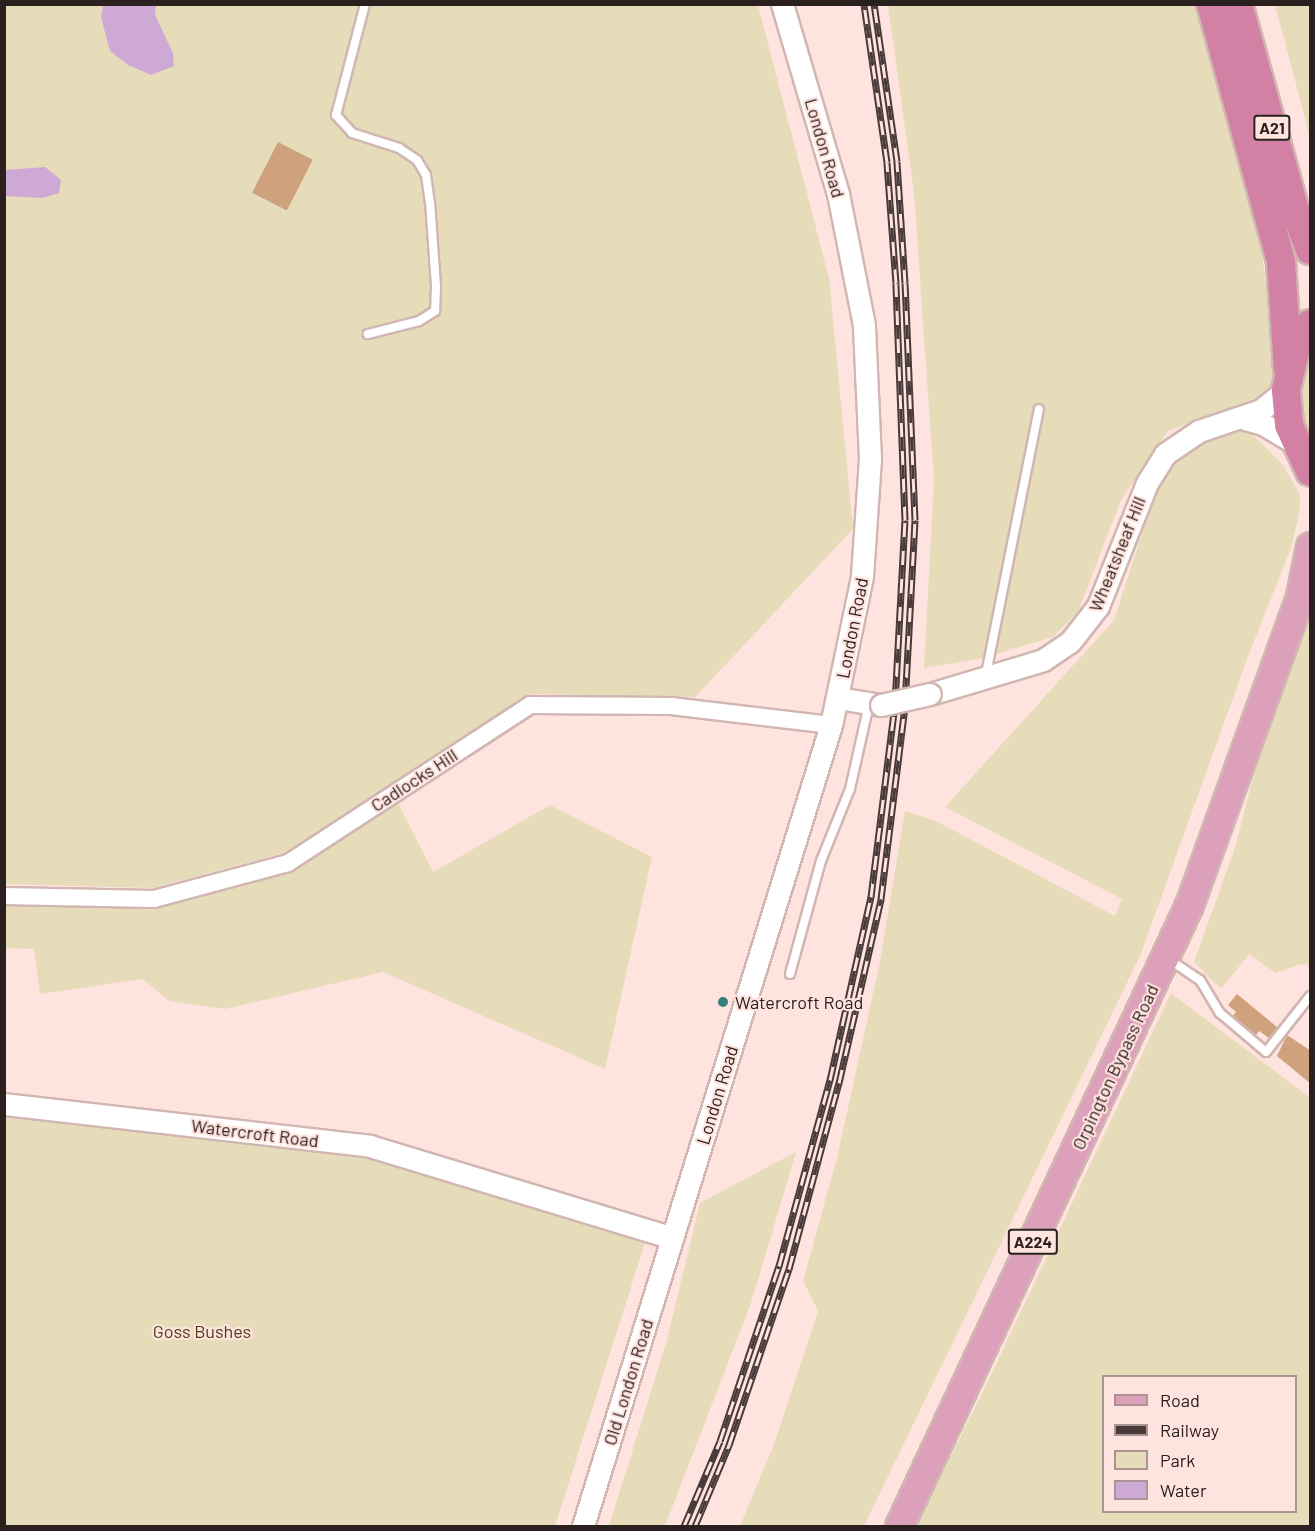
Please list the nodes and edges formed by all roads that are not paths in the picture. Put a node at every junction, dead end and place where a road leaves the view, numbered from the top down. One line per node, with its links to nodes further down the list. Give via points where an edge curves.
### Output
1 (365, 4): 7 (lane, via 336,115 352,133 399,148 417,160 426,175 436,286 435,310 419,321)
2 (782, 4): 16 (street, London Road, via 844,220 867,361 870,459 866,540 856,616)
3 (1211, 4): 8 (highway, A21, via 1281,262)
4 (1238, 4): 5 (highway, A21, via 1294,208)
5 (1311, 250)
6 (1311, 324): 8 (highway)
7 (368, 334)
8 (1287, 380): 10 (street, Wheatsheaf Hill); 11 (highway, via 1289,425)
9 (1039, 409): 15 (lane)
10 (1245, 418): 11 (street); 15 (street, Wheatsheaf Hill, via 1190,435 1159,461 1098,606 1078,635 1043,660)
11 (1295, 443): 12 (highway)
12 (1311, 471)
13 (1311, 546): 14 (main road, Orpington Bypass Road / A224)
14 (1305, 587): 20 (main road, Orpington Bypass Road / A224, via 1209,855)
15 (985, 678): 17 (street, Wheatsheaf Hill, bridge)
16 (838, 698): 17 (street, Wheatsheaf Hill); 18 (street, London Road)
17 (875, 704): 21 (lane, via 850,789 821,861)
18 (831, 725): 19 (street, Cadlocks Hill, via 671,706 530,705 288,863 154,899); 24 (street, London Road)
19 (4, 896)
20 (1166, 958): 22 (lane, via 1200,980 1220,1013 1266,1052); 26 (main road, Orpington Bypass Road / A224)
21 (790, 974)
22 (1311, 996)
23 (4, 1104): 24 (street, Watercroft Road, via 370,1146)
24 (672, 1238): 25 (street, Old London Road)
25 (583, 1527)
26 (899, 1527)

